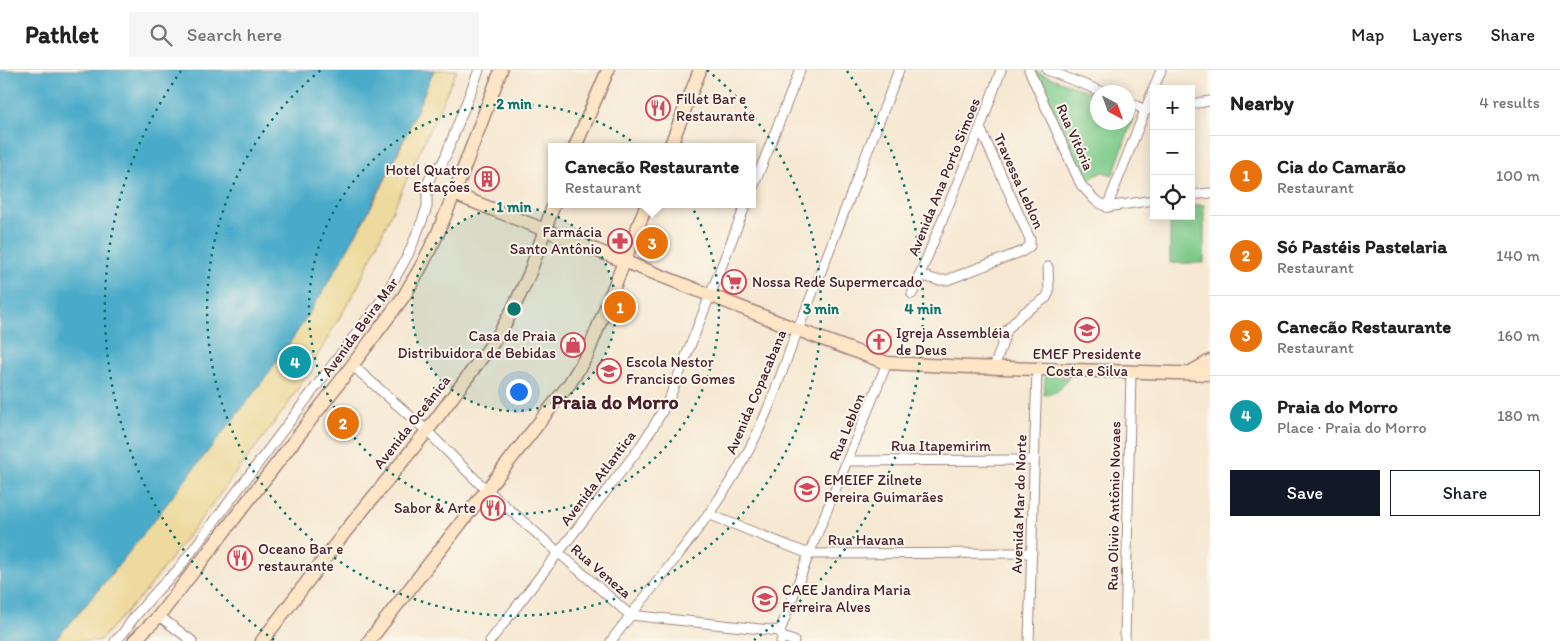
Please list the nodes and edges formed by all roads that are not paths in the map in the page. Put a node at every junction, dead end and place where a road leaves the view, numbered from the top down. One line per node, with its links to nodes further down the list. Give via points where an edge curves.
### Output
1 (479, 70): 54 (street, via 442,164 433,171 427,185 427,207 408,255 386,294 176,572)
2 (501, 70): 21 (street, Avenida Beira Mar)
3 (608, 70): 17 (street)
4 (700, 70): 18 (street)
5 (800, 70): 19 (street)
6 (899, 70): 34 (street, Avenida Copacabana)
7 (1001, 70): 16 (street, Avenida Ana Porto Simoes)
8 (1029, 70): 24 (street, Rua Vitória, via 1081,185 1095,200)
9 (1047, 70): 11 (street)
10 (1161, 70): 15 (street)
11 (1090, 87)
12 (1210, 101): 13 (street)
13 (1195, 103)
14 (1135, 104): 15 (street)
15 (1149, 109): 24 (street)
16 (980, 128): 31 (street, Avenida Ana Porto Simoes); 31 (street, Travessa Leblon, via 1030,239 1030,246 947,280)
17 (578, 143)
18 (672, 143)
19 (756, 180)
20 (1210, 193): 22 (street)
21 (454, 194): 28 (street); 37 (street, Avenida Beira Mar, via 422,265 404,296)
22 (1195, 195)
23 (1150, 201): 24 (street)
24 (1107, 206)
25 (553, 208): 28 (street, Avenida Oceânica)
26 (645, 208): 29 (street)
27 (744, 208): 33 (street, Avenida Atlantica)
28 (545, 230): 29 (street); 43 (street, Avenida Oceânica, via 525,284 505,324)
29 (624, 261): 33 (street); 46 (street, via 587,355 575,376)
30 (1048, 266): 38 (street, via 1049,292 1046,298 1022,314 1007,330)
31 (919, 275): 32 (street, Avenida Ana Porto Simoes)
32 (912, 294)
33 (710, 295): 34 (street); 48 (street, Avenida Atlantica, via 656,424)
34 (798, 330): 36 (street); 47 (street, Avenida Copacabana, via 746,455)
35 (1210, 361): 41 (street)
36 (887, 363): 38 (street); 45 (street, Rua Leblon)
37 (352, 365): 43 (street, Rua Veneza); 52 (street, Avenida Beira Mar)
38 (994, 368): 39 (street)
39 (1037, 368): 40 (street); 44 (street, Avenida Mar do Norte)
40 (1131, 371): 41 (street); 63 (street, Rua Olivio Antônio Novaes)
41 (1190, 373): 42 (street)
42 (1210, 374)
43 (427, 431): 46 (street, Rua Veneza); 57 (street, Avenida Oceânica)
44 (1034, 460): 45 (street, Rua Itapemirim); 49 (street, Avenida Mar do Norte)
45 (848, 461): 50 (street, Rua Leblon)
46 (486, 489): 48 (street, Rua Veneza); 58 (street)
47 (708, 514): 50 (street, Rua Havana); 51 (street, Avenida Copacabana)
48 (559, 552): 51 (street, Rua Veneza); 59 (street, Avenida Atlantica)
49 (1032, 553): 50 (street, Rua Havana); 62 (street, Avenida Mar do Norte)
50 (809, 554): 53 (street, Rua Leblon)
51 (630, 615): 53 (street, Rua Veneza); 60 (street, Avenida Copacabana)
52 (159, 616): 55 (street, Avenida Beira Mar); 56 (street)
53 (781, 636): 61 (street, Rua Veneza)
54 (116, 641)
55 (134, 641)
56 (192, 641)
57 (262, 641)
58 (369, 641)
59 (490, 641)
60 (610, 641)
61 (794, 641)
62 (1029, 641)
63 (1125, 641)

